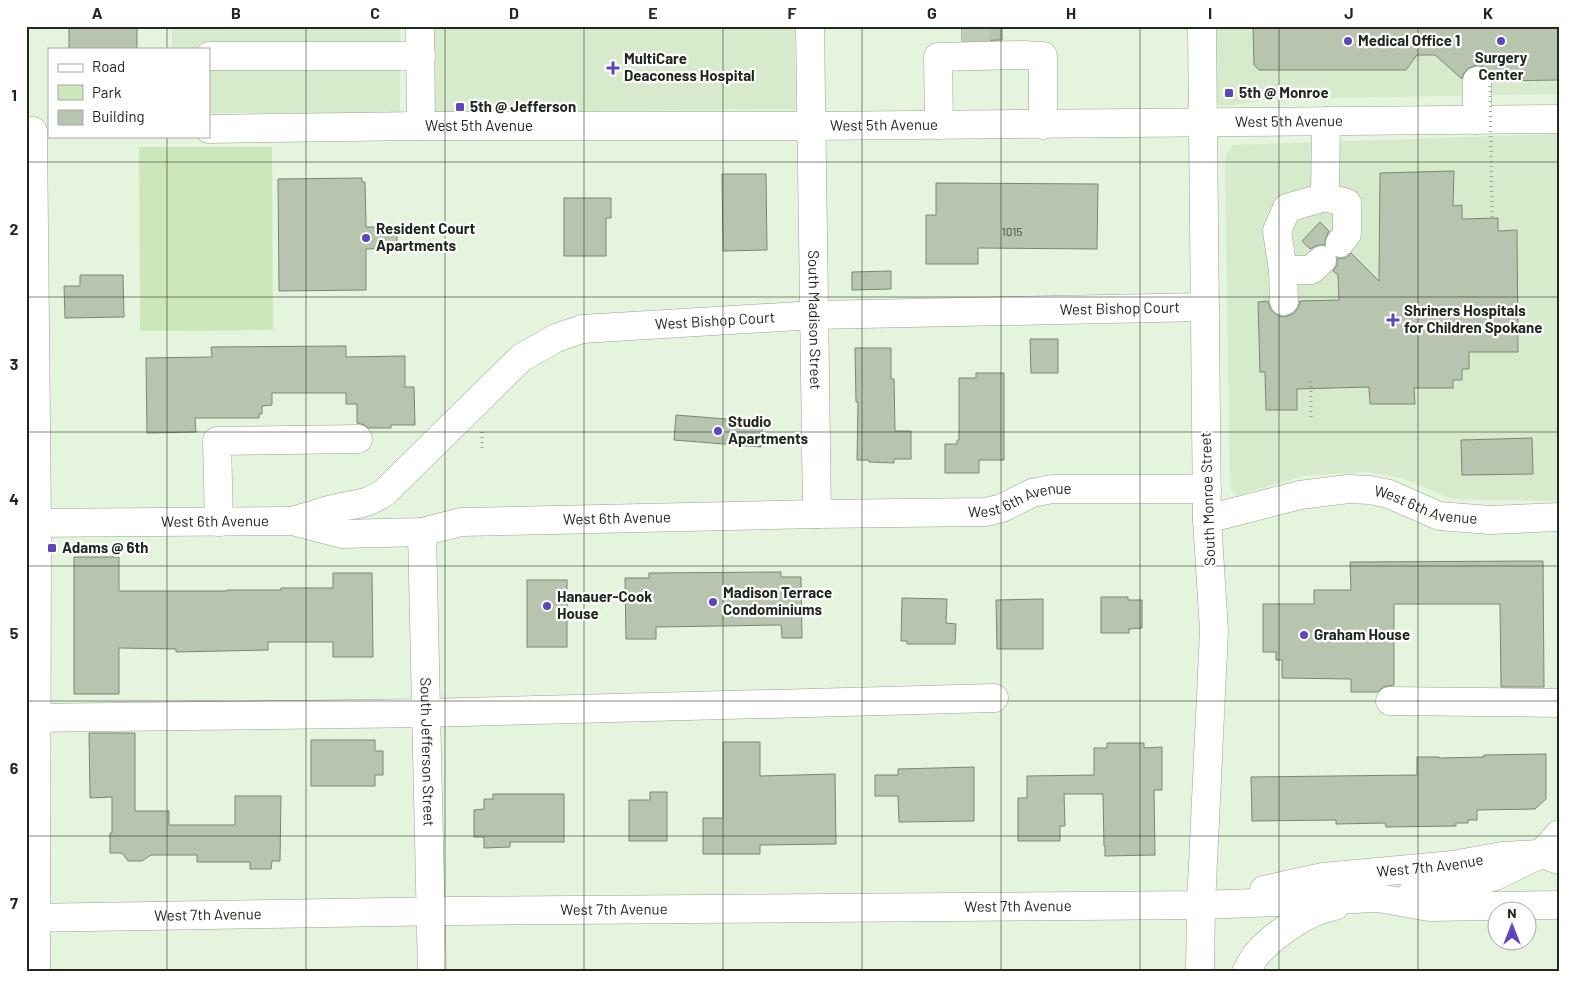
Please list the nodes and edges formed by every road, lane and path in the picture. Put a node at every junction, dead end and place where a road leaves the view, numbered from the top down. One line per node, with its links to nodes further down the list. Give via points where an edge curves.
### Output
1 (420, 26): 8 (street)
2 (810, 26): 18 (street, South Madison Street)
3 (1202, 26): 14 (street, South Monroe Street)
4 (962, 35): 9 (street)
5 (1002, 35): 6 (street)
6 (1022, 55): 9 (street); 15 (street, via 1043,56)
7 (210, 56): 8 (street)
8 (421, 56): 17 (street)
9 (938, 57): 16 (street)
10 (1484, 81): 12 (street); 22 (path, bridge)
11 (1559, 119): 12 (street, West 5th Avenue)
12 (1477, 120): 13 (street, West 5th Avenue)
13 (1326, 121): 14 (street, West 5th Avenue); 21 (street)
14 (1202, 123): 15 (street, West 5th Avenue); 25 (street, South Monroe Street)
15 (1043, 124): 16 (street, West 5th Avenue)
16 (939, 125): 18 (street, West 5th Avenue)
17 (422, 126): 18 (street, West 5th Avenue); 19 (street, West 5th Avenue)
18 (812, 126): 26 (street, South Madison Street)
19 (210, 129)
20 (36, 131): 27 (street)
21 (1325, 197): 23 (street, via 1287,208 1277,231); 23 (street, via 1347,203 1347,234 1311,270)
22 (1492, 219)
23 (1283, 270): 24 (street)
24 (1284, 301)
25 (1205, 307): 26 (street, West Bishop Court); 33 (street, South Monroe Street)
26 (815, 315): 34 (street, South Madison Street); 37 (street, West Bishop Court, via 582,329 556,338 521,358 371,502)
27 (31, 328): 39 (street)
28 (1311, 381): 29 (path)
29 (1311, 418)
30 (481, 424): 32 (path)
31 (358, 439): 38 (street, via 217,441)
32 (482, 449)
33 (1207, 489): 34 (street, West 6th Avenue, via 1052,489 1032,493 986,512); 36 (street, South Monroe Street)
34 (817, 514): 40 (street, West 6th Avenue, via 461,522)
35 (1559, 517): 36 (street, West 6th Avenue, via 1490,520 1439,516 1389,494 1348,489 1300,495)
36 (1207, 519): 48 (street, South Monroe Street, via 1214,632)
37 (292, 521): 38 (street, West 6th Avenue); 40 (street, West 6th Avenue, via 342,534)
38 (219, 522): 39 (street, West 6th Avenue)
39 (32, 523): 45 (street)
40 (422, 532): 44 (street, South Jefferson Street)
41 (994, 698): 44 (street)
42 (1390, 701): 43 (street)
43 (1559, 703)
44 (427, 713): 45 (street); 50 (street, South Jefferson Street)
45 (31, 718): 51 (street)
46 (1553, 849): 47 (street, West 7th Avenue, via 1495,876 1464,885); 48 (street, West 7th Avenue, via 1453,865 1324,877)
47 (1378, 898): 48 (street, West 7th Avenue); 49 (street, West 7th Avenue, via 1429,907); 55 (street, West 7th Avenue, via 1327,907 1287,927 1256,955)
48 (1201, 905): 50 (street, West 7th Avenue); 54 (street, South Monroe Street)
49 (1559, 905)
50 (431, 912): 51 (street, West 7th Avenue); 53 (street, South Jefferson Street)
51 (31, 918): 52 (street)
52 (36, 972)
53 (432, 972)
54 (1200, 972)
55 (1246, 972)

